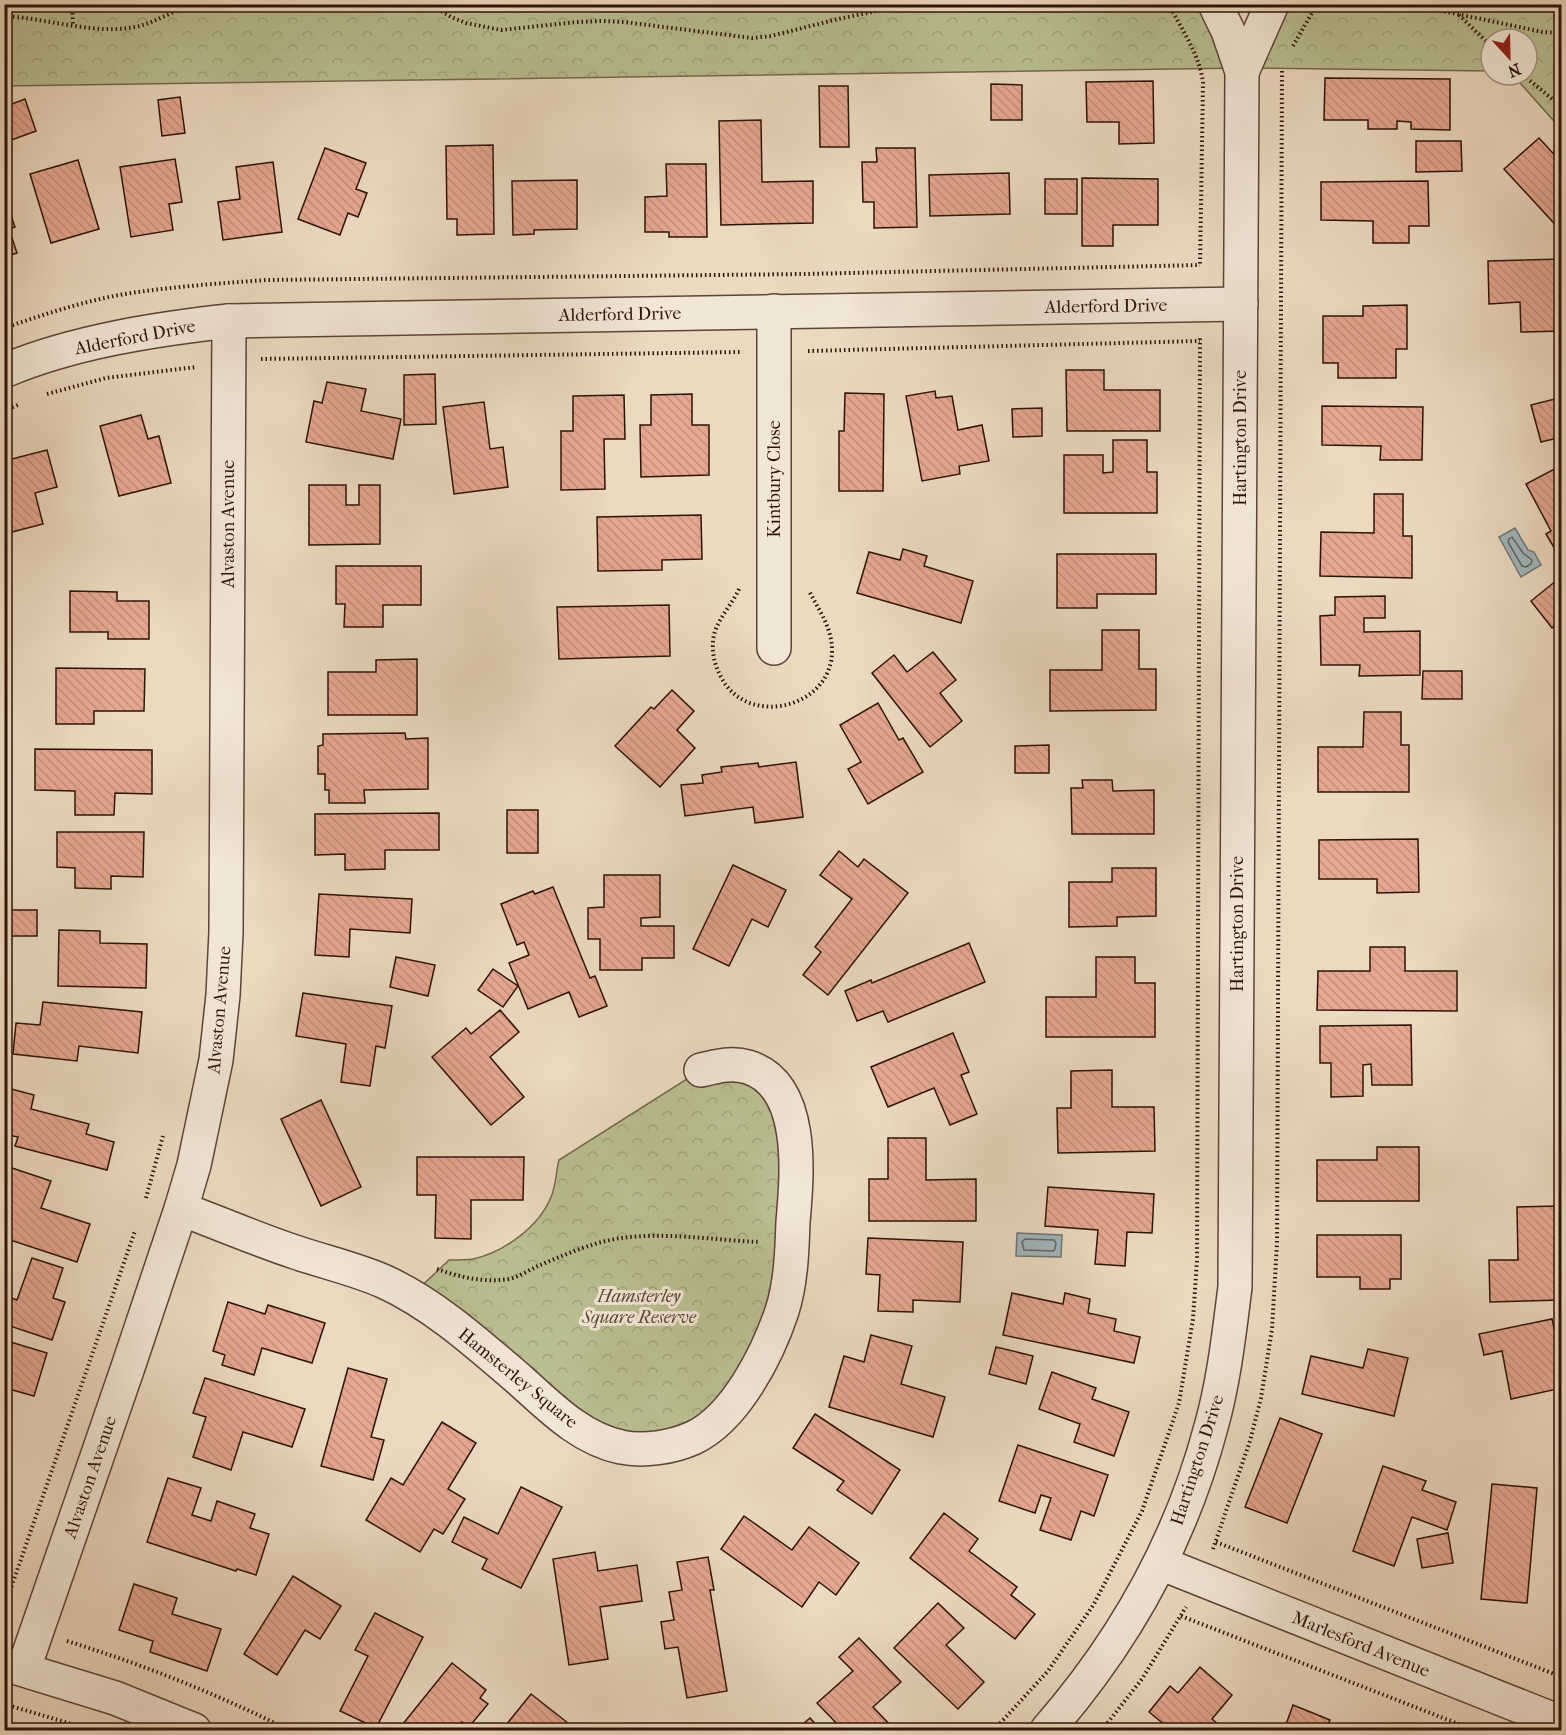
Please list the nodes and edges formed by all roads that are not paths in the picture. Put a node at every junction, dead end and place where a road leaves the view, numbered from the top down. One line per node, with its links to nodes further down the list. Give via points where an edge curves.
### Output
1 (1215, 4): 3 (street, Hartington Drive)
2 (1272, 4): 3 (street, Hartington Drive)
3 (1242, 72): 4 (street, Hartington Drive)
4 (1241, 304): 5 (street, Alderford Drive); 11 (street, Hartington Drive, via 1234,1287 1211,1427 1196,1476)
5 (774, 311): 6 (street, Alderford Drive); 8 (street, Kintbury Close)
6 (229, 321): 7 (street, Alderford Drive, via 113,339); 10 (street, Alvaston Avenue, via 224,995 205,1118)
7 (4, 371)
8 (774, 648)
9 (702, 1070): 10 (street, Hamsterley Square, via 728,1064 749,1067 766,1077 779,1091 788,1110 797,1161 783,1309 769,1346 734,1403 715,1424 693,1438 643,1449 621,1447 582,1431 411,1296 384,1282)
10 (181, 1209): 12 (street, Alvaston Avenue)
11 (1160, 1563): 13 (street, Marlesford Avenue); 15 (street, Hartington Drive, via 1117,1640)
12 (14, 1666): 14 (street, via 115,1698)
13 (1562, 1723)
14 (194, 1731)
15 (1047, 1731)

